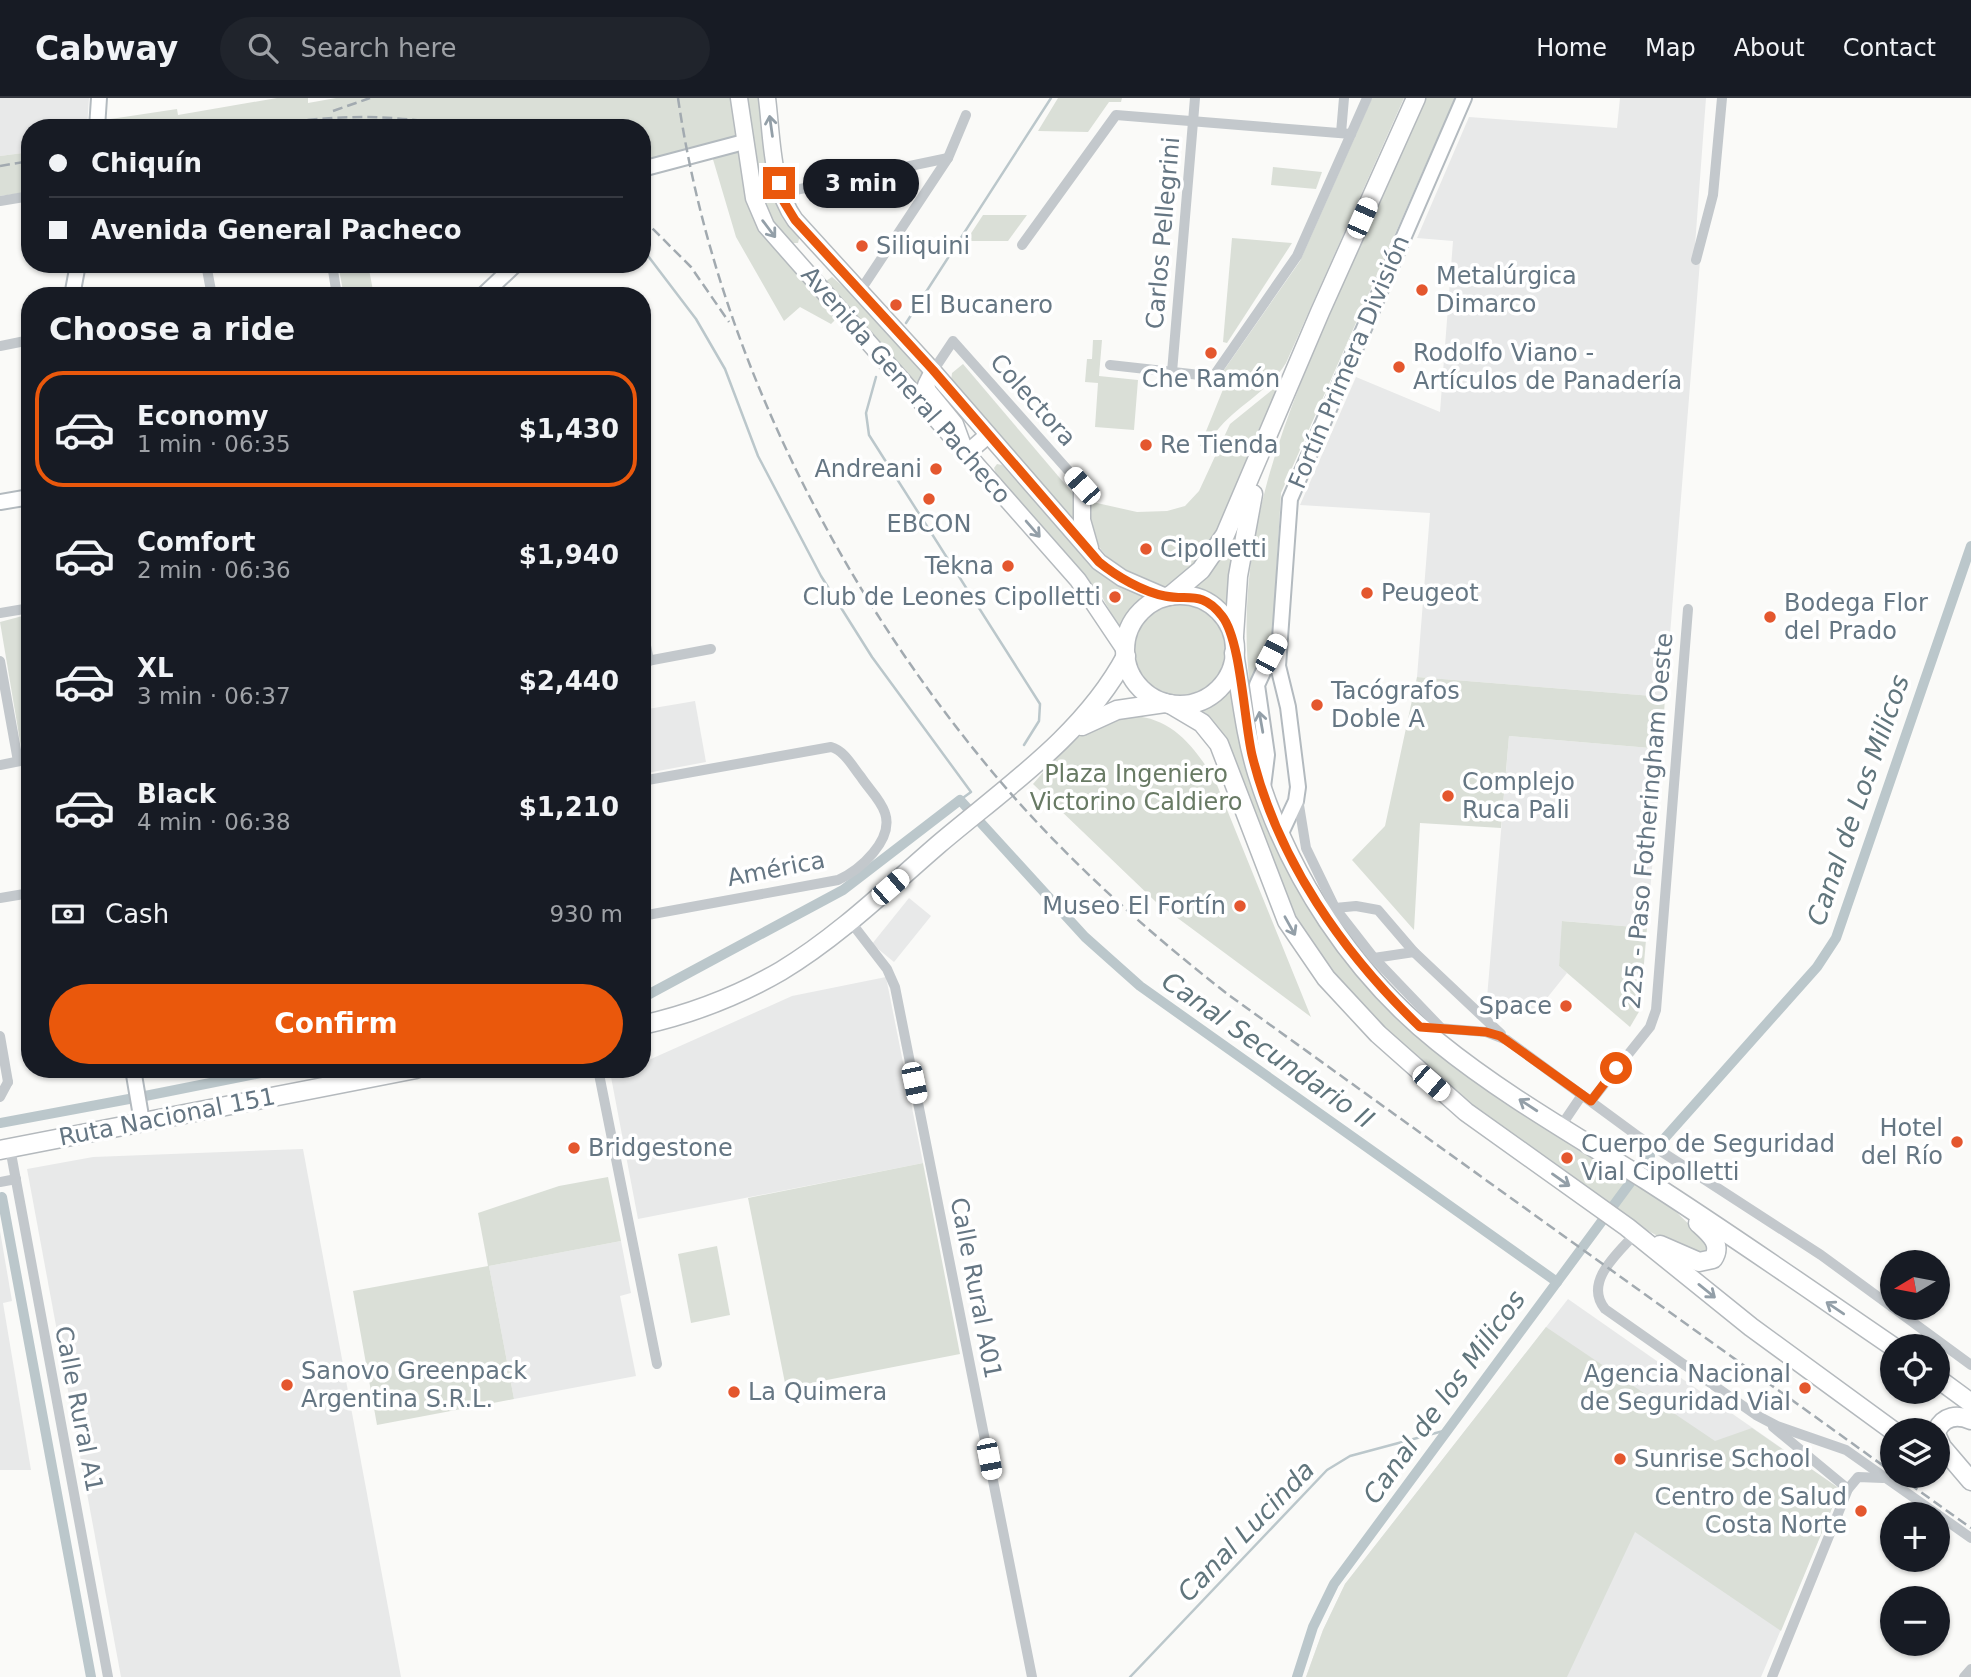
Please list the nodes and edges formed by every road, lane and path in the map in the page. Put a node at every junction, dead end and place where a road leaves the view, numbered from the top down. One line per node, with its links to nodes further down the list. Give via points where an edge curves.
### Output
1 (99, 98): 11 (street)
2 (739, 98): 14 (main road, Avenida General Pacheco)
3 (767, 98): 17 (main road, Avenida General Pacheco, one-way to 3)
4 (1195, 98): 12 (street, Carlos Pellegrini)
5 (1344, 98): 9 (street, via 1353,107); 13 (street)
6 (1416, 98): 31 (highway)
7 (1464, 98): 41 (street, Fortín Primera División, via 1292,491)
8 (1722, 98): 22 (street, via 1713,195)
9 (1366, 100): 13 (street)
10 (967, 116): 15 (street)
11 (98, 119)
12 (1193, 120): 13 (street); 20 (street, via 1113,116); 29 (street, Carlos Pellegrini)
13 (1346, 134): 29 (street, via 1297,256 1213,375)
14 (744, 142): 16 (street); 23 (main road, Avenida General Pacheco, one-way to 23, via 760,217)
15 (948, 158): 17 (street); 24 (street)
16 (651, 167)
17 (781, 192): 21 (main road, Avenida General Pacheco, via 789,212)
18 (21, 198): 19 (street)
19 (0, 201)
20 (1022, 245)
21 (824, 251): 23 (main road); 24 (main road, Avenida General Pacheco)
22 (1696, 260)
23 (805, 270): 32 (main road, Avenida General Pacheco)
24 (860, 291): 28 (main road, Avenida General Pacheco)
25 (21, 342): 26 (street)
26 (0, 346)
27 (1110, 365): 29 (street)
28 (933, 370): 30 (main road, Avenida General Pacheco); 32 (main road, via 928,391 955,424); 33 (street, Colectora, via 953,341)
29 (1172, 372)
30 (988, 435): 32 (main road); 36 (main road, Avenida General Pacheco)
31 (1262, 453): 37 (highway, via 1219,547); 42 (highway, via 1241,555)
32 (966, 454): 44 (main road, Avenida General Pacheco, one-way to 44, via 1087,592)
33 (1082, 486): 36 (main road, via 1083,527)
34 (21, 498): 35 (street)
35 (0, 502)
36 (1099, 562): 37 (main road, Avenida General Pacheco, via 1122,578)
37 (1168, 596): 42 (highway, via 1199,599 1216,609 1228,624); 44 (highway, via 1140,612 1129,629)
38 (1688, 608): 75 (street, 225 - Paso Fotheringham Oeste, via 1656,1010 1650,1027)
39 (21, 610): 40 (street)
40 (0, 613)
41 (1280, 637): 47 (street, Fortín Primera División); 48 (street, Fortín Primera División, via 1259,678)
42 (1234, 648): 49 (highway, via 1229,673 1218,690 1200,701); 55 (highway, via 1248,736)
43 (711, 649): 45 (street)
44 (1125, 653): 49 (highway, via 1139,687); 50 (highway, via 1103,695)
45 (651, 660)
46 (0, 661): 52 (street)
47 (1282, 685): 48 (street, via 1264,682); 56 (street, Fortín Primera División, via 1289,707)
48 (1257, 692): 55 (street, Fortín Primera División, one-way to 48, via 1266,755)
49 (1168, 704): 50 (highway, via 1107,713); 82 (highway, one-way to 82, via 1202,723 1219,744 1287,921 1326,978 1377,1034 1443,1094)
50 (1067, 735): 62 (highway)
51 (21, 760): 52 (street)
52 (18, 761): 53 (street)
53 (0, 765)
54 (651, 780): 61 (street, América, via 831,747 844,755 883,807 886,818 876,849 838,880)
55 (1263, 790): 57 (highway)
56 (1298, 794): 57 (street, Fortín Primera División); 60 (street, via 1306,848)
57 (1281, 834): 66 (highway, via 1342,942)
58 (21, 894): 59 (street)
59 (0, 898)
60 (1335, 908): 63 (street, via 1378,910); 64 (street)
61 (651, 914)
62 (850, 921): 65 (highway, via 752,986); 107 (street, Calle Rural A01, via 887,969 895,987)
63 (1414, 952): 64 (street); 69 (street)
64 (1374, 958): 67 (street)
65 (651, 1023)
66 (1420, 1027): 67 (street); 77 (highway, one-way to 66, via 1478,1073)
67 (1441, 1028): 69 (street, via 1486,1032)
68 (0, 1035): 73 (street)
69 (1507, 1040): 75 (street)
70 (135, 1078): 76 (street)
71 (369, 1078): 76 (highway, Ruta Nacional 151)
72 (600, 1078): 86 (street)
73 (4, 1083): 74 (street)
74 (0, 1097)
75 (1587, 1098): 77 (street, 225 - Paso Fotheringham Oeste); 83 (street)
76 (142, 1122): 78 (highway, Ruta Nacional 151)
77 (1561, 1126): 81 (highway)
78 (5, 1149): 79 (street, Calle Rural A1)
79 (16, 1179): 80 (street); 106 (street, Calle Rural A1)
80 (0, 1182)
81 (1668, 1194): 82 (highway, via 1713,1238 1717,1251 1713,1259 1695,1261); 85 (highway, one-way to 81)
82 (1631, 1230): 92 (street, via 1601,1275 1601,1304); 93 (highway, one-way to 93)
83 (1880, 1298)
84 (1910, 1320): 87 (street)
85 (1880, 1338)
86 (657, 1364)
87 (1971, 1365)
88 (1950, 1388): 89 (highway)
89 (1971, 1403)
90 (1949, 1418): 91 (highway)
91 (1971, 1420)
92 (1767, 1421): 96 (street, via 1836,1445); 101 (street)
93 (1880, 1421)
94 (1950, 1456): 98 (highway)
95 (1950, 1472): 99 (highway)
96 (1880, 1473)
97 (1880, 1478): 101 (street, via 1858,1477)
98 (1971, 1480)
99 (1971, 1487)
100 (1901, 1488): 102 (street)
101 (1848, 1489): 108 (street)
102 (1920, 1502)
103 (1950, 1523): 104 (street)
104 (1971, 1538)
105 (1971, 1668): 109 (street)
106 (108, 1677)
107 (1032, 1677)
108 (1772, 1677)
109 (1964, 1677)

